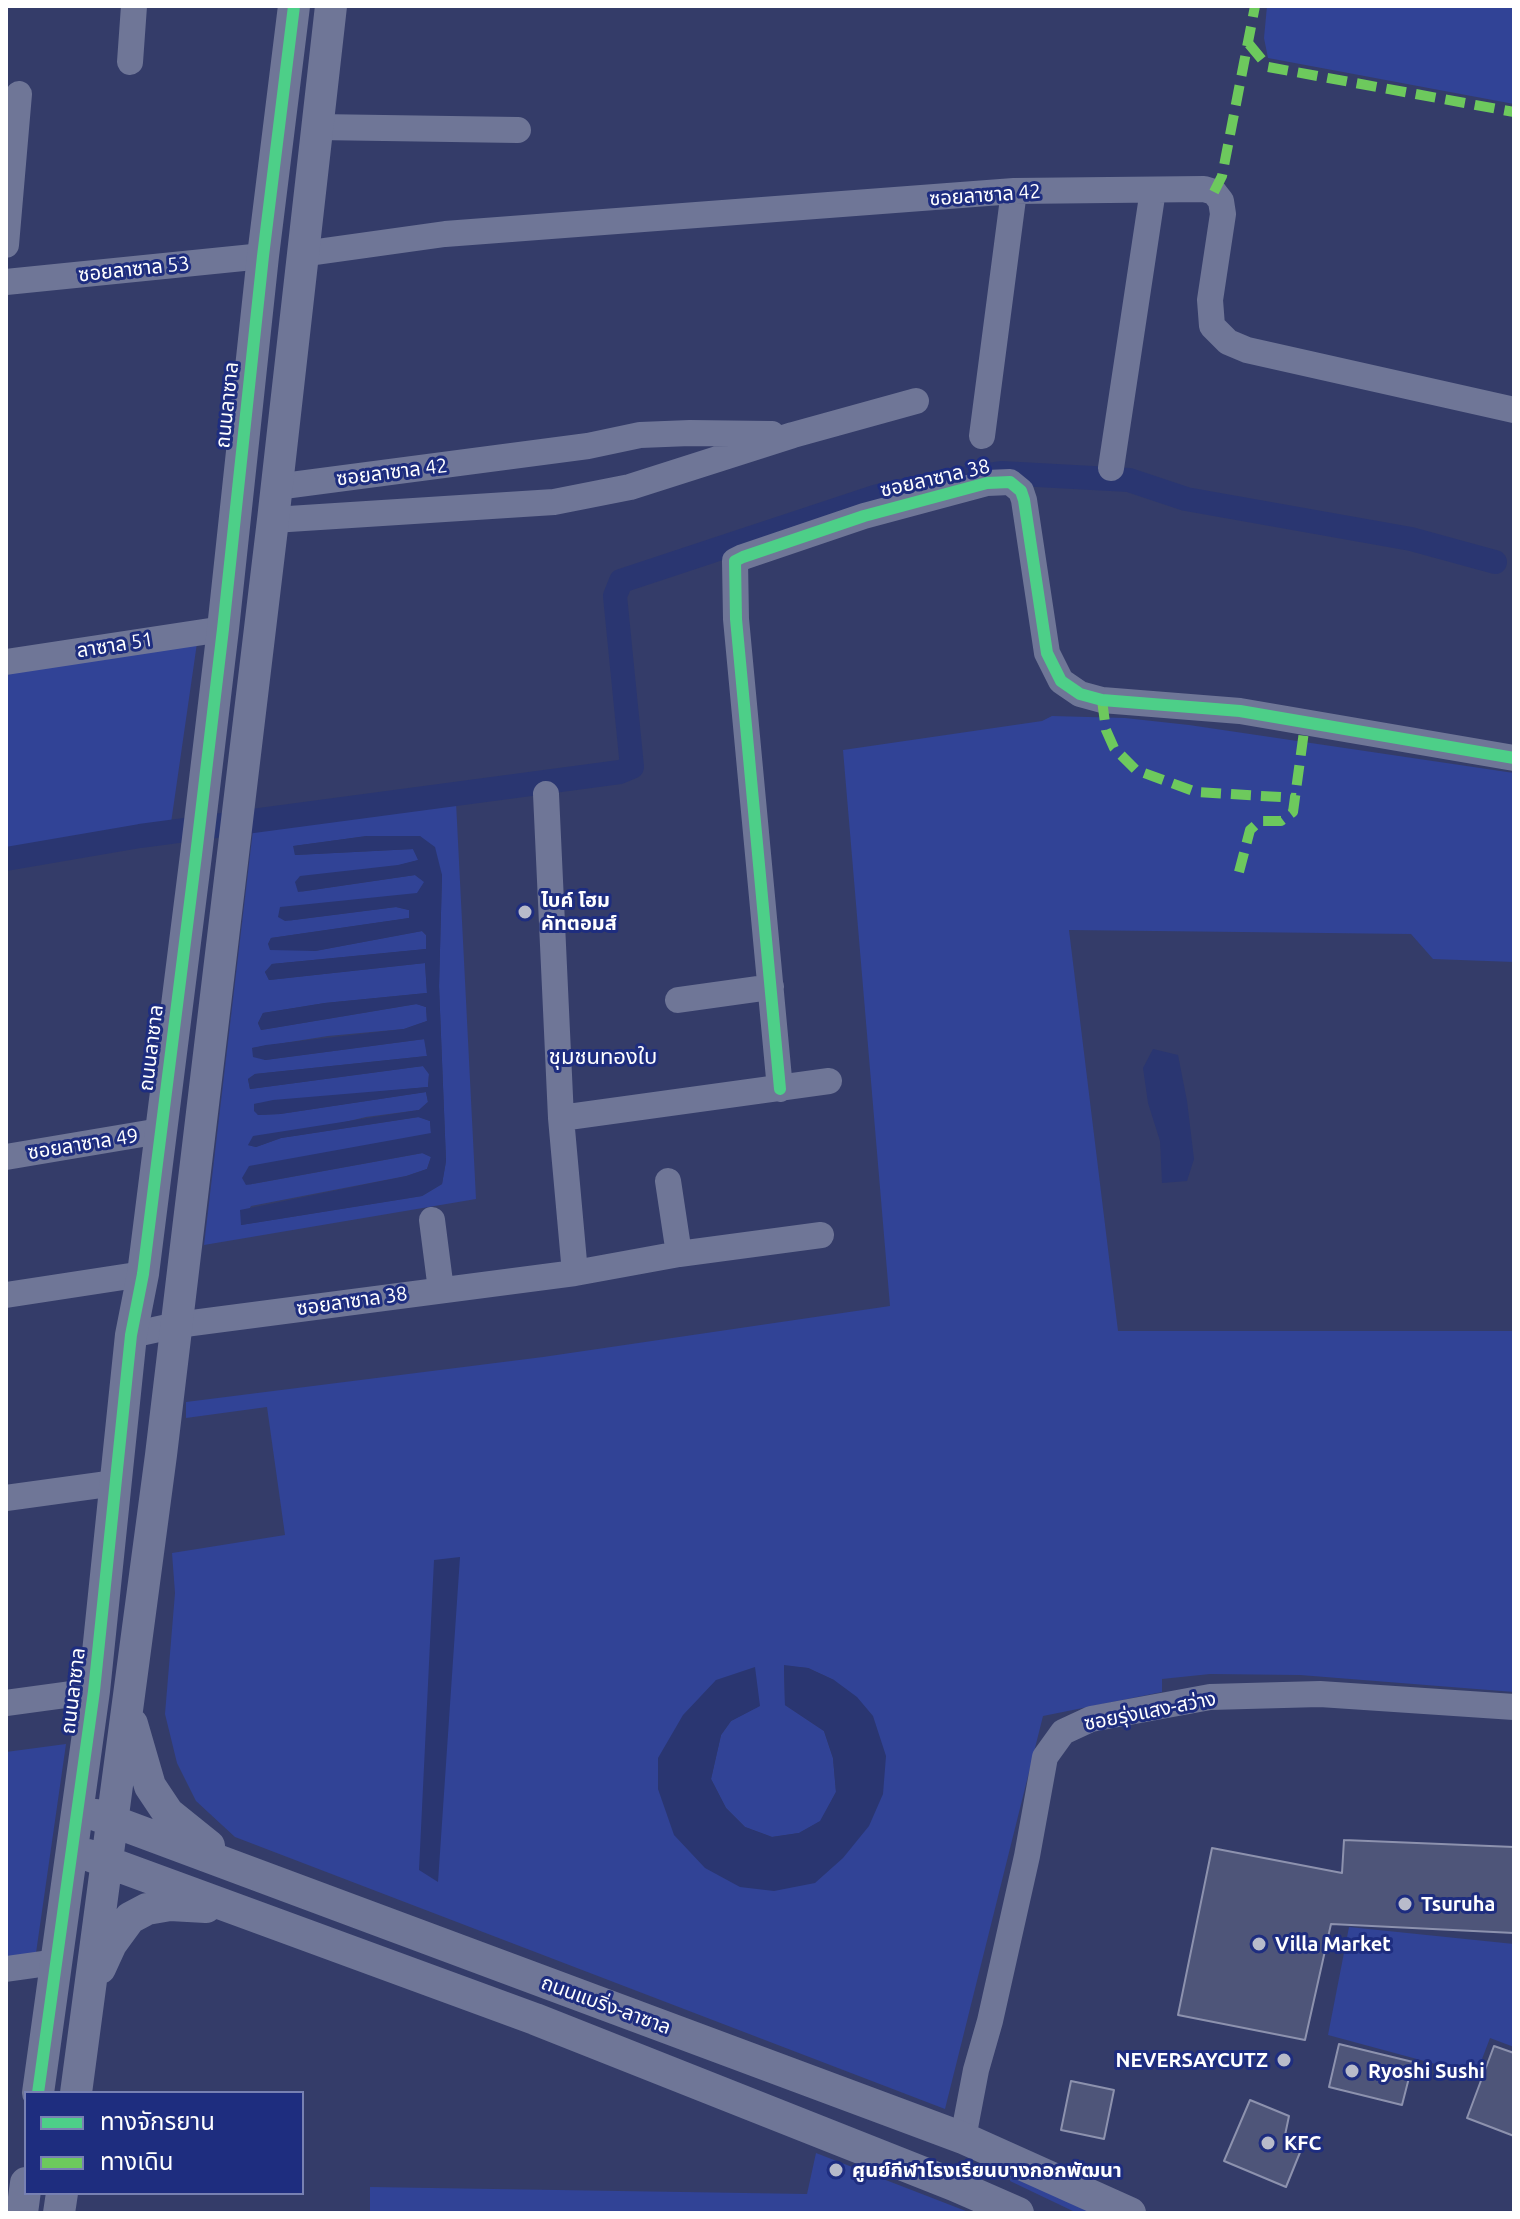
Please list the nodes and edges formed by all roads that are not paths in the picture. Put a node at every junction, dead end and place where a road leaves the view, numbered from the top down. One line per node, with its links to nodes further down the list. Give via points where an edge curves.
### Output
1 (134, 6): 4 (street)
2 (294, 6): 12 (street, ถนนลาซาล)
3 (331, 6): 6 (street)
4 (130, 62)
5 (19, 94): 10 (street)
6 (317, 127): 7 (street); 11 (street)
7 (518, 130)
8 (1153, 190): 9 (street, ซอยลาซาล 42); 15 (street, ซอยลาซาล 42, via 1204,189 1221,201 1210,300 1212,326 1228,342); 19 (street)
9 (1014, 191): 11 (street, ซอยลาซาล 42, via 445,234); 17 (street)
10 (6, 245)
11 (302, 254): 20 (street)
12 (263, 256): 13 (street, ซอยลาซาล 53); 23 (street, ถนนลาซาล)
13 (6, 282)
14 (916, 401): 16 (street)
15 (1514, 410)
16 (793, 435): 18 (street, ซอยลาซาล 42, via 640,435); 21 (street, via 630,487 554,502)
17 (982, 436)
18 (464, 463): 20 (street, ซอยลาซาล 42); 21 (street)
19 (1111, 468)
20 (276, 487): 22 (street)
21 (470, 507): 22 (street)
22 (273, 520): 42 (street)
23 (223, 629): 24 (street, ลาซาล 51); 32 (street, ถนนลาซาล)
24 (6, 662)
25 (1514, 758): 27 (street, ซอยลาซาล 38, via 1240,711 1080,694 1061,681 1047,653 1021,491 1010,482 987,483 864,516 735,561)
26 (546, 794): 31 (street)
27 (771, 987): 28 (street); 30 (street, ซอยลาซาล 38)
28 (678, 1000)
29 (829, 1081): 30 (street)
30 (780, 1089): 31 (street)
31 (561, 1118): 38 (street)
32 (160, 1131): 33 (street, ซอยลาซาล 49); 39 (street, ถนนลาซาล)
33 (6, 1157)
34 (668, 1181): 37 (street)
35 (432, 1220): 40 (street)
36 (821, 1235): 37 (street, ซอยลาซาล 38)
37 (679, 1254): 38 (street, ซอยลาซาล 38)
38 (575, 1273): 40 (street, ซอยลาซาล 38)
39 (143, 1274): 41 (street); 43 (street, ถนนลาซาล)
40 (441, 1290): 42 (street, ซอยลาซาล 38)
41 (6, 1295)
42 (177, 1325): 43 (street, ซอยลาซาล 38); 44 (street)
43 (131, 1335): 45 (street, ถนนลาซาล)
44 (161, 1455): 45 (street); 47 (street)
45 (117, 1468): 46 (street); 48 (street, ถนนลาซาล)
46 (6, 1498)
47 (133, 1673): 52 (street); 55 (street, via 132,1722 150,1786 168,1813 192,1834)
48 (94, 1691): 49 (street); 51 (street, ถนนลาซาล)
49 (6, 1703)
50 (1514, 1707): 62 (street, ซอยรุ่งแสง-สว่าง, via 1320,1694 1210,1697 1091,1719 1063,1732 1045,1757)
51 (78, 1809): 52 (street, ถนนแบริ่ง-ลาซาล); 53 (street, ถนนลาซาล)
52 (113, 1821): 54 (street); 55 (street, ถนนแบริ่ง-ลาซาล)
53 (72, 1849): 54 (street, ถนนแบริ่ง-ลาซาล); 57 (street, ถนนลาซาล)
54 (108, 1861): 56 (street, ถนนแบริ่ง-ลาซาล); 59 (street)
55 (261, 1876): 62 (street, ถนนแบริ่ง-ลาซาล)
56 (264, 1919): 59 (street, via 228,1909 170,1905 130,1918 96,1976); 64 (street, ถนนแบริ่ง-ลาซาล, via 535,2019)
57 (56, 1962): 58 (street); 60 (street, ถนนลาซาล)
58 (6, 1969)
59 (87, 2014): 61 (street)
60 (38, 2091)
61 (76, 2091)
62 (963, 2138): 63 (street, ถนนแบริ่ง-ลาซาล)
63 (998, 2154): 64 (street); 66 (street, ถนนแบริ่ง-ลาซาล)
64 (980, 2196): 65 (street, ถนนแบริ่ง-ลาซาล)
65 (1018, 2213)
66 (1130, 2213)

